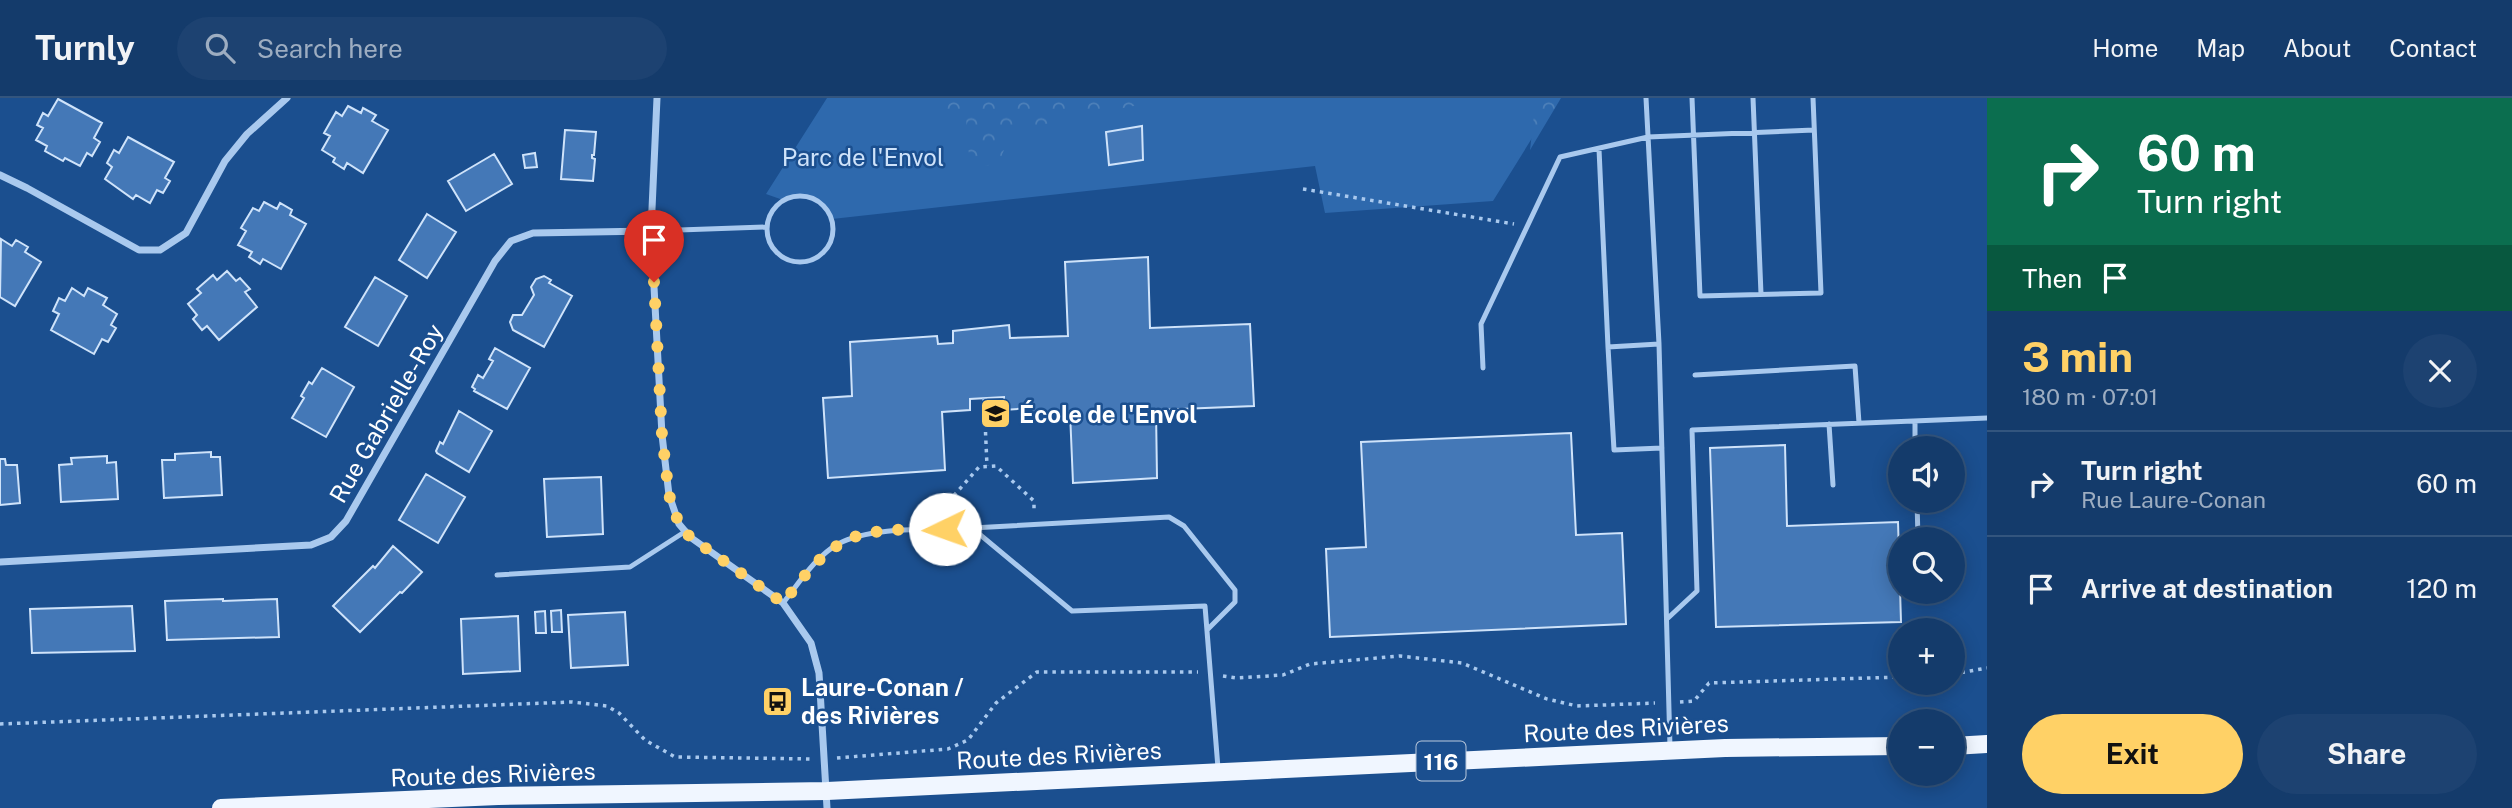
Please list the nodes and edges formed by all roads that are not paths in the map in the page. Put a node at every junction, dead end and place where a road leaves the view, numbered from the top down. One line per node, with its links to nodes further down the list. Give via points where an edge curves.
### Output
1 (286, 98): 12 (street, via 225,161 186,233 160,250 139,250)
2 (657, 98): 14 (street)
3 (1646, 98): 10 (lane)
4 (1692, 98): 9 (lane)
5 (1753, 98): 8 (lane)
6 (1813, 98): 7 (lane)
7 (1814, 130): 8 (lane); 15 (lane, via 1821,293)
8 (1754, 133): 9 (lane); 15 (lane)
9 (1693, 136): 10 (lane); 15 (lane, via 1700,296)
10 (1648, 137): 11 (lane); 16 (lane)
11 (1599, 149): 17 (lane); 18 (lane, via 1560,157 1481,324)
12 (0, 176)
13 (766, 227): 13 (lane, via 775,252 796,262 811,261 826,251 834,228 825,206 800,195 774,207); 14 (lane, Rue Gabrielle-Roy)
14 (652, 230): 28 (street, via 662,435 669,495); 29 (street, Rue Gabrielle-Roy, via 533,233 511,241 495,261 346,521 331,537 311,545)
15 (1761, 294)
16 (1659, 344): 17 (lane); 25 (lane)
17 (1608, 347): 25 (lane, via 1615,450)
18 (1483, 368)
19 (1695, 375): 22 (lane, via 1855,366)
20 (1987, 418): 21 (lane)
21 (1914, 421): 22 (lane); 24 (lane)
22 (1858, 423): 23 (lane)
23 (1829, 424): 26 (lane); 32 (lane, via 1692,430 1697,591)
24 (1915, 436)
25 (1662, 448): 32 (lane)
26 (1833, 485)
27 (972, 528): 31 (lane, via 868,533 838,545 813,565); 33 (lane, via 1072,611 1205,606); 33 (lane, via 1169,517 1184,526 1235,590 1235,602)
28 (686, 531): 30 (lane, via 630,566); 31 (street)
29 (0, 562)
30 (497, 575)
31 (783, 603): 39 (street, via 811,643 818,673)
32 (1668, 618): 37 (lane)
33 (1207, 630): 38 (lane)
34 (1987, 744): 35 (main road)
35 (1965, 745)
36 (1888, 746): 37 (main road, Route des Rivières / 116)
37 (1670, 750): 38 (main road, Route des Rivières / 116)
38 (1218, 771): 39 (main road, Route des Rivières / 116)
39 (827, 800): 40 (main road, Route des Rivières / 116)
40 (458, 803): 41 (main road, Route des Rivières / 116)
41 (372, 805): 42 (main road, Route des Rivières / 116)
42 (289, 807): 43 (main road, Route des Rivières / 116)
43 (221, 808)

